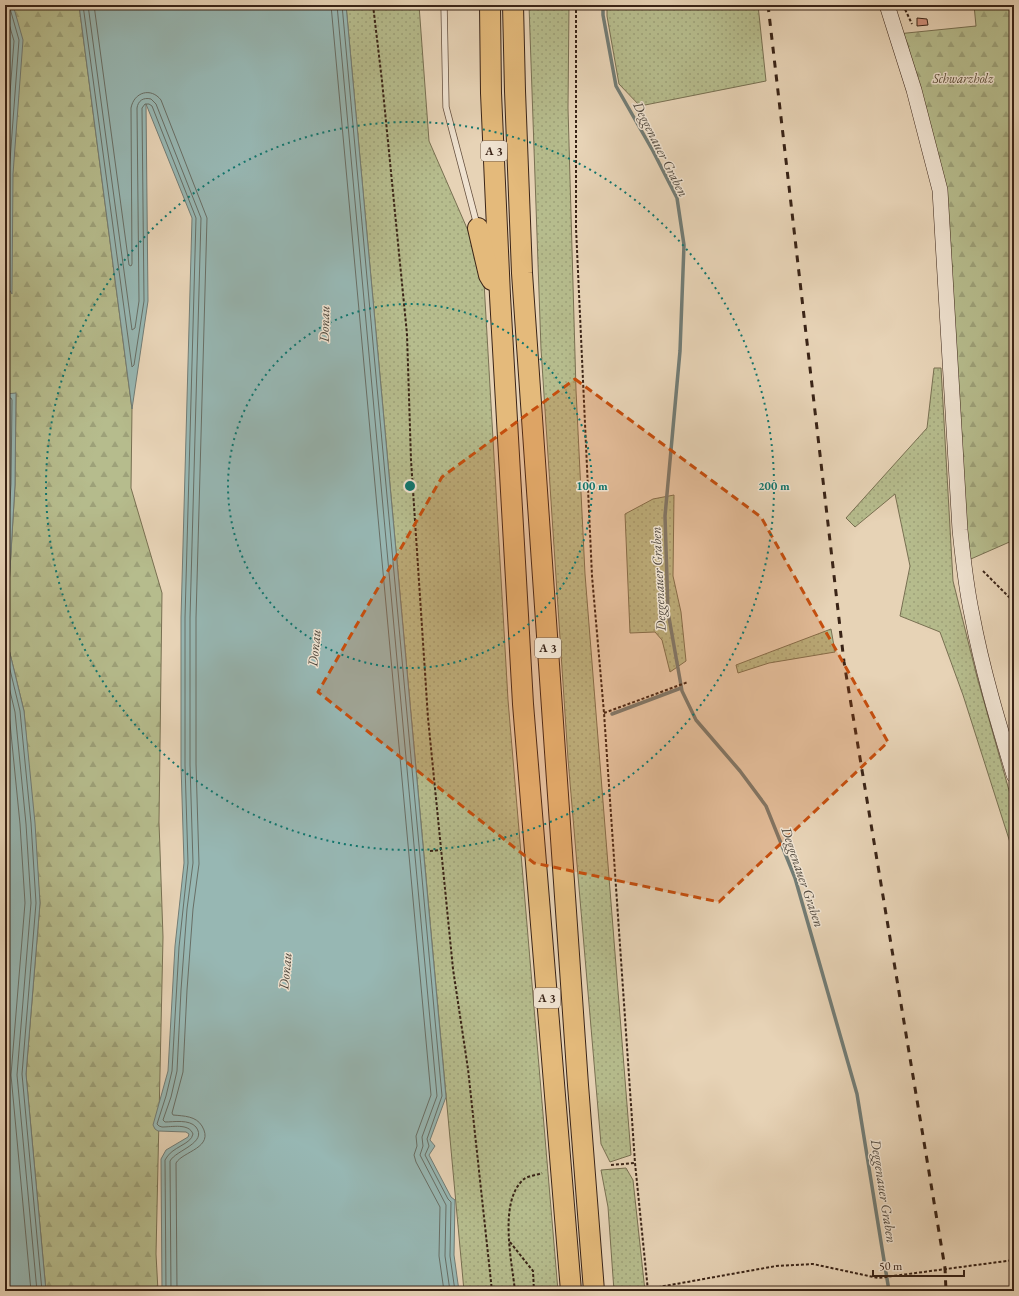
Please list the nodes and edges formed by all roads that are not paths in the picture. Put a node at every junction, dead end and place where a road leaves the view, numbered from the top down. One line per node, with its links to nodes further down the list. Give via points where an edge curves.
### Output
1 (444, 5): 5 (lane, via 446,107)
2 (490, 5): 6 (highway, A 3, via 491,93)
3 (513, 5): 9 (highway, A 3, via 522,273)
4 (887, 5): 7 (main road, via 914,90 940,190 960,530 965,575 979,648)
5 (478, 228): 6 (highway, via 489,275)
6 (500, 296): 8 (highway, A 3, via 523,704)
7 (1014, 775)
8 (571, 1291)
9 (594, 1291)

